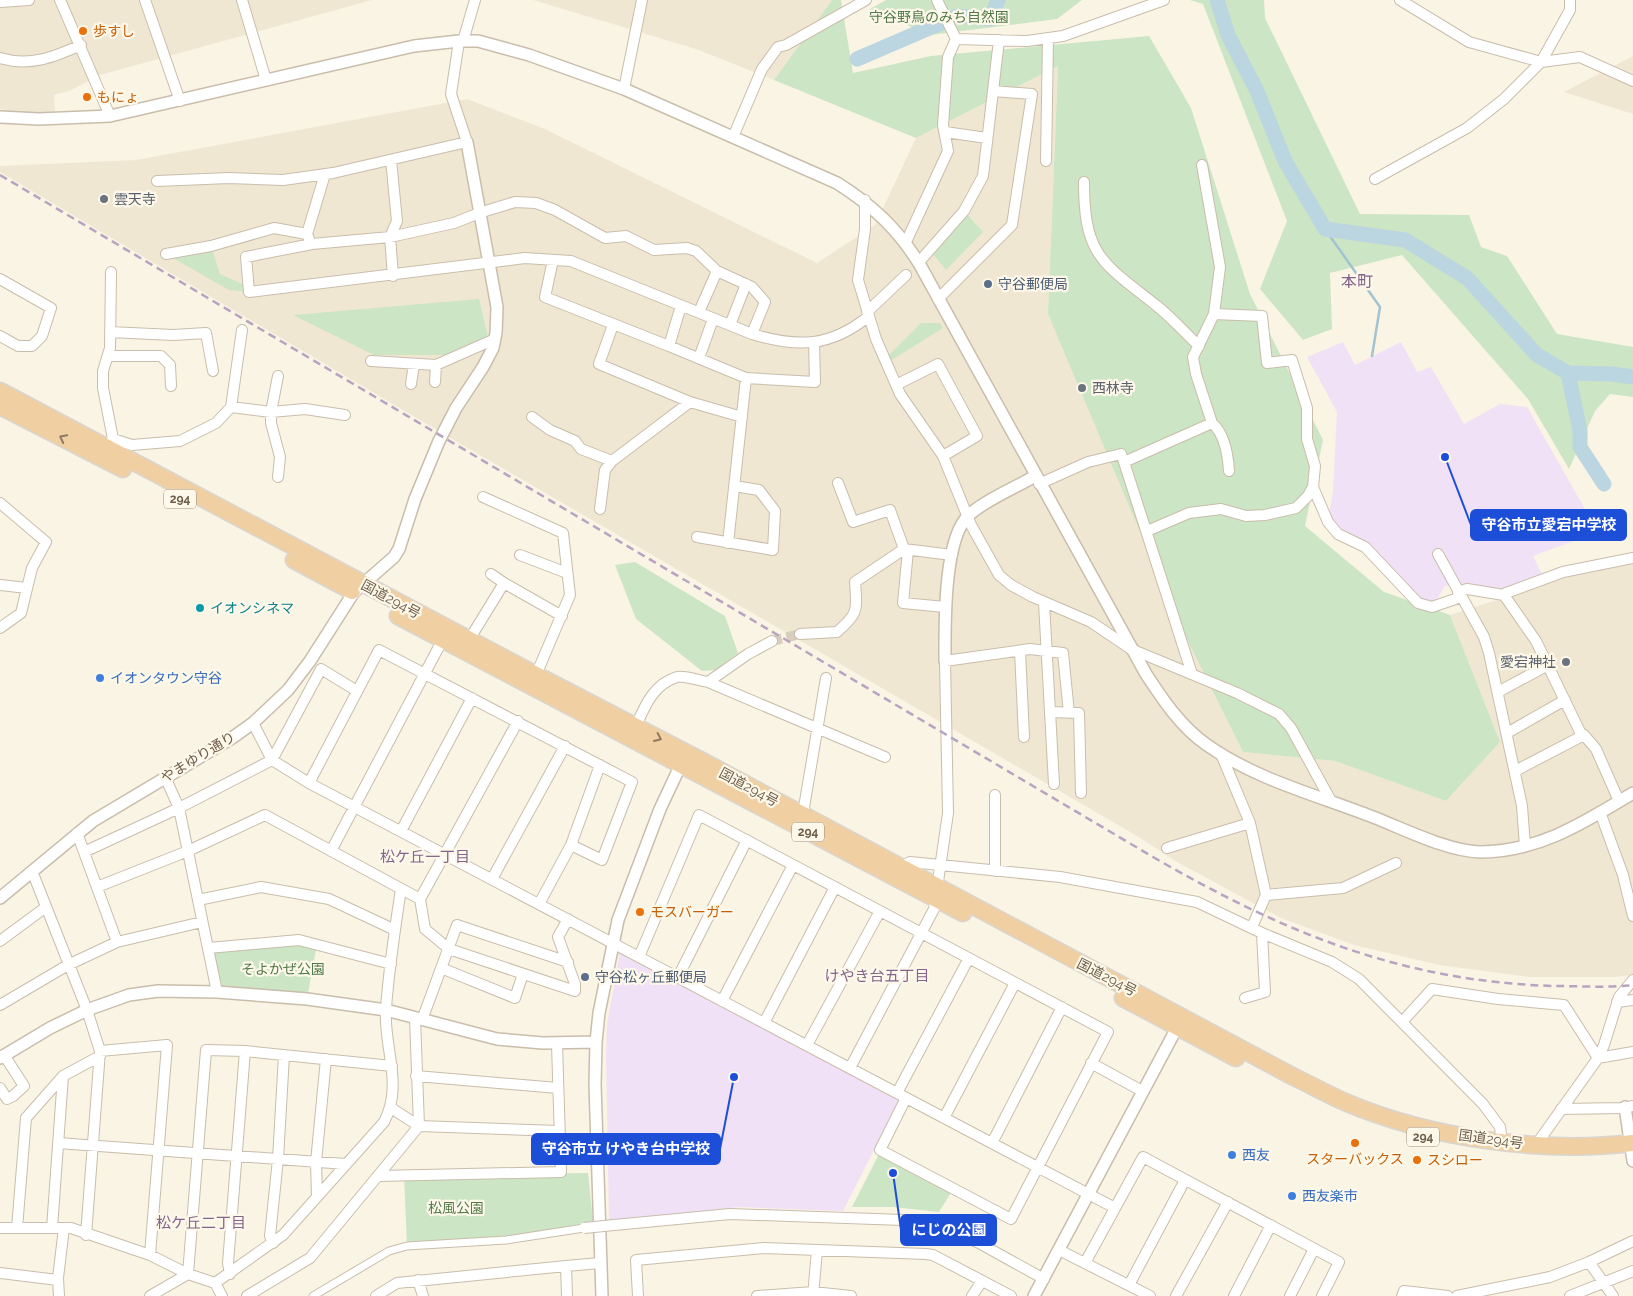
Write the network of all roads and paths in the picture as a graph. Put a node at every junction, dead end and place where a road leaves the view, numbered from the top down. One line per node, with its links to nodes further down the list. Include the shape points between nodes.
1 (29, 0): 12 (street)
2 (60, 0): 17 (street)
3 (145, 0): 24 (street)
4 (242, 0): 20 (street)
5 (475, 0): 16 (street)
6 (642, 0): 22 (street)
7 (937, 0): 14 (street)
8 (1164, 0): 13 (street, via 1064,36)
9 (1400, 0): 19 (street, via 1469,42)
10 (1570, 0): 19 (street, via 1570,10)
11 (864, 1): 28 (street, via 778,47 762,69)
12 (0, 2)
13 (1048, 38): 15 (street); 32 (street)
14 (956, 39): 15 (street); 27 (street, via 948,57)
15 (999, 40): 23 (street)
16 (461, 41): 20 (street, via 414,46); 22 (street, via 478,41 529,55); 30 (street, via 451,94)
17 (81, 45): 18 (street, via 40,61); 25 (street)
18 (0, 58)
19 (1541, 62): 21 (street, via 1580,57); 35 (street, via 1504,99 1466,128)
20 (266, 80): 24 (street)
21 (1633, 81)
22 (624, 89): 28 (street)
23 (993, 91): 29 (street); 54 (street, via 1032,94 1012,225)
24 (180, 101): 25 (street)
25 (110, 116): 26 (street)
26 (0, 117)
27 (945, 132): 29 (street); 42 (street, via 948,150)
28 (733, 137): 38 (street, via 837,183)
29 (987, 138): 47 (street, via 983,176 964,211)
30 (466, 142): 31 (street); 39 (street, やまゆり通り)
31 (391, 160): 34 (street); 41 (street, via 397,221)
32 (1046, 161)
33 (1202, 165): 58 (street, via 1220,268)
34 (325, 174): 36 (street, via 283,180); 40 (street)
35 (1375, 179)
36 (157, 181)
37 (1084, 182): 69 (street, via 1085,217 1098,256)
38 (865, 200): 42 (street); 57 (street, via 866,229 858,280)
39 (479, 213): 41 (street, via 454,224); 46 (street, やまゆり通り); 48 (street, via 515,202 536,203 605,238 626,236 654,250 687,248 696,251)
40 (307, 234): 43 (street); 44 (street, via 274,228 211,246)
41 (390, 237): 43 (street); 51 (street)
42 (906, 242): 54 (street)
43 (312, 244): 51 (street, via 246,256 249,292)
44 (166, 254)
45 (553, 260): 46 (street, via 524,258); 55 (street, via 571,261); 60 (street, via 545,297)
46 (488, 262): 51 (street); 66 (street, やまゆり通り, via 497,307)
47 (918, 262)
48 (716, 271): 53 (street); 56 (street)
49 (111, 272): 63 (street)
50 (906, 275): 57 (street)
51 (393, 276)
52 (0, 280): 65 (street, via 51,308 42,336 32,346 18,346)
53 (746, 284): 61 (street); 64 (street, via 765,302)
54 (938, 300): 97 (street)
55 (681, 306): 56 (street); 68 (street)
56 (699, 312): 59 (street)
57 (868, 314): 67 (street, via 852,330); 80 (street)
58 (1214, 314): 69 (street); 100 (street, via 1262,316 1267,363 1292,360 1307,408 1307,439 1315,466)
59 (713, 319): 61 (street); 71 (street)
60 (613, 325): 68 (street); 83 (street, via 599,364)
61 (730, 326): 64 (street)
62 (242, 330): 85 (street)
63 (110, 332): 70 (street); 75 (street, via 206,333)
64 (752, 334): 67 (street, via 791,343)
65 (0, 336)
66 (495, 339): 74 (street); 118 (street, やまゆり通り, via 483,367 439,440 399,548 394,557)
67 (814, 342): 77 (street, via 816,382)
68 (670, 346): 71 (street)
69 (1199, 346): 90 (street, via 1192,357)
70 (108, 356): 81 (street, via 161,356 170,365); 91 (street, via 103,371)
71 (699, 358): 77 (street)
72 (371, 361): 73 (street)
73 (414, 364): 74 (street); 79 (street)
74 (436, 365): 78 (street)
75 (214, 371)
76 (278, 376): 86 (street)
77 (746, 378): 89 (street)
78 (435, 382)
79 (411, 384)
80 (896, 385): 92 (street); 92 (street, via 938,364 976,436)
81 (171, 386)
82 (0, 391): 91 (highway, 国道294号 / 294)
83 (690, 402): 89 (street); 93 (street)
84 (0, 406): 91 (highway, 国道294号 / 294, one-way to 84)
85 (231, 407): 86 (street); 91 (street, via 216,423 180,441)
86 (271, 412): 87 (street, via 304,409); 96 (street, via 280,457)
87 (344, 415)
88 (532, 416): 93 (street, via 550,430 574,441 581,449)
89 (742, 417): 99 (street)
90 (1212, 423): 94 (street); 95 (street, via 1218,428)
91 (107, 448): 118 (highway, 国道294号 / 294)
92 (943, 456): 104 (street)
93 (612, 461): 103 (street, via 605,470)
94 (1124, 462): 97 (street, via 1121,454); 105 (street)
95 (1230, 471)
96 (278, 477)
97 (1037, 480): 104 (street); 129 (street)
98 (838, 483): 108 (street, via 853,522 890,510)
99 (734, 486): 107 (street); 107 (street, via 759,490 776,511 773,550)
100 (1313, 487): 105 (street, via 1296,508 1246,516 1221,509 1189,513); 119 (street, via 1328,522 1338,534 1365,547 1418,603 1432,607)
101 (483, 497): 113 (street, via 562,533)
102 (0, 503): 117 (street, via 46,542 32,568)
103 (600, 509)
104 (968, 516): 111 (street); 121 (street, via 999,575 1011,586)
105 (1147, 531): 135 (street)
106 (696, 538): 107 (street)
107 (728, 542)
108 (906, 549): 111 (street); 122 (street, via 903,603); 125 (street, via 855,582 853,618 837,632)
109 (1438, 554): 119 (street)
110 (520, 555): 113 (street)
111 (952, 555): 122 (street)
112 (1633, 558): 120 (street, via 1563,572)
113 (568, 573): 123 (street, via 570,595)
114 (491, 574): 115 (street)
115 (504, 583): 123 (street); 127 (street)
116 (0, 585): 117 (street)
117 (27, 588): 124 (street, via 21,613)
118 (358, 588): 126 (highway, 国道294号 / 294); 127 (highway, 国道294号 / 294); 146 (street, やまゆり通り, via 300,675)
119 (1460, 595): 120 (street, via 1467,589); 140 (street, via 1484,637)
120 (1504, 595): 133 (street, via 1536,641)
121 (1044, 603): 129 (street, via 1091,622); 131 (street)
122 (946, 607): 132 (street)
123 (562, 616): 136 (street)
124 (0, 628)
125 (800, 634)
126 (443, 640): 134 (street); 155 (highway, 国道294号 / 294)
127 (469, 640): 136 (highway, 国道294号 / 294)
128 (772, 641): 138 (street)
129 (1131, 649): 135 (street); 153 (street, via 1174,713 1205,744)
130 (1020, 651): 131 (street); 132 (street); 151 (street)
131 (1046, 651): 143 (street); 144 (street, via 1063,653)
132 (945, 661): 184 (street, via 948,813)
133 (1548, 665): 140 (street); 142 (street)
134 (425, 674): 139 (street, via 379,650); 141 (street); 167 (street)
135 (1192, 674): 165 (street, via 1279,714 1291,728)
136 (536, 675): 147 (highway, 国道294号 / 294)
137 (826, 678): 148 (street)
138 (708, 682): 147 (street, via 678,676 667,682 647,700); 148 (street)
139 (358, 691): 156 (street, via 321,669); 160 (street)
140 (1498, 692): 149 (street)
141 (472, 698): 145 (street); 172 (street)
142 (1565, 700): 149 (street); 150 (street)
143 (1050, 712): 144 (street); 161 (street)
144 (1069, 713): 163 (street, via 1079,713)
145 (518, 721): 152 (street); 181 (street)
146 (253, 723): 156 (street); 159 (street, やまゆり通り)
147 (635, 728): 155 (highway, 国道294号 / 294, one-way to 155)
148 (818, 730): 154 (street); 170 (street)
149 (1507, 733): 158 (street)
150 (1582, 736): 158 (street); 166 (street, via 1596,749)
151 (1024, 737)
152 (565, 746): 157 (street); 188 (street)
153 (1221, 754): 165 (street, via 1262,776); 171 (street)
154 (885, 757)
155 (683, 759): 170 (highway, 国道294号 / 294); 209 (street, via 629,889)
156 (272, 760): 160 (street); 168 (street)
157 (600, 765): 175 (street); 175 (street, via 632,782 602,860)
158 (1515, 772): 176 (street)
159 (165, 777): 168 (street); 173 (street, やまゆり通り)
160 (310, 783): 167 (street)
161 (1054, 784)
162 (1633, 792): 166 (street)
163 (1081, 793)
164 (995, 795): 187 (street)
165 (1331, 801): 176 (street, via 1470,851)
166 (1619, 801): 169 (street)
167 (355, 807): 172 (street); 179 (street)
168 (179, 808): 178 (street); 180 (street)
169 (1600, 812): 176 (street, via 1546,841); 200 (street, via 1623,875)
170 (800, 821): 185 (highway, 国道294号 / 294); 192 (highway, 国道294号 / 294)
171 (1250, 823): 177 (street); 193 (street)
172 (401, 831): 181 (street)
173 (77, 834): 180 (street); 186 (street, やまゆり通り)
174 (747, 840): 183 (street); 212 (street, via 698,815); 219 (street)
175 (570, 845): 197 (street)
176 (1525, 846)
177 (1167, 848)
178 (188, 851): 179 (street, via 265,815); 189 (street); 196 (street)
179 (331, 851): 191 (street)
180 (84, 852): 189 (street)
181 (446, 854): 188 (street); 195 (street)
182 (1396, 863): 193 (street, via 1344,888)
183 (793, 865): 190 (street); 225 (street)
184 (939, 866): 185 (street, via 910,862); 187 (street); 192 (street)
185 (900, 867): 192 (highway, 国道294号 / 294)
186 (32, 871): 194 (street, やまゆり通り); 198 (street)
187 (995, 871): 203 (street, via 1060,877 1198,902)
188 (492, 879): 197 (street)
189 (97, 887): 208 (street)
190 (836, 887): 199 (street); 234 (street)
191 (401, 889): 195 (street); 204 (street)
192 (936, 892): 205 (street, via 934,909); 232 (highway, 国道294号 / 294)
193 (1266, 895): 203 (street)
194 (0, 898)
195 (420, 899): 211 (street, via 424,930)
196 (198, 900): 202 (street); 204 (street, via 261,887 329,899)
197 (539, 904): 201 (street)
198 (46, 907): 207 (street); 216 (street)
199 (880, 911): 205 (street); 237 (street)
200 (1633, 916)
201 (568, 919): 209 (street); 214 (street, via 558,937)
202 (202, 922): 208 (street); 210 (street)
203 (1252, 927): 206 (street)
204 (395, 930): 215 (street)
205 (922, 933): 213 (street); 247 (street)
206 (1262, 933): 223 (street, via 1265,992); 233 (street, via 1339,966 1358,979)
207 (0, 941)
208 (117, 942): 216 (street)
209 (612, 942): 212 (street); 235 (street)
210 (208, 948): 215 (street, via 298,940); 222 (street)
211 (449, 948): 214 (street, via 457,925); 217 (street); 218 (street)
212 (639, 957): 219 (street)
213 (969, 958): 221 (street); 253 (street)
214 (568, 962): 218 (street, via 575,991)
215 (391, 964): 230 (street)
216 (68, 965): 227 (street); 229 (street)
217 (441, 968): 218 (street, via 515,998); 231 (street)
218 (523, 974)
219 (678, 978): 225 (street)
220 (1633, 980): 226 (street)
221 (1015, 983): 228 (street); 257 (street)
222 (217, 992): 229 (street, via 158,991 129,995); 230 (street, via 307,999)
223 (1245, 998)
224 (1633, 1000): 226 (street)
225 (722, 1001): 234 (street)
226 (1617, 1002): 243 (street)
227 (0, 1005)
228 (1062, 1008): 245 (street, via 1108,1032); 262 (street)
229 (87, 1010): 240 (street); 242 (street)
230 (386, 1010): 231 (street); 246 (street)
231 (418, 1019): 236 (street, via 497,1039); 249 (street)
232 (1180, 1022): 252 (street); 260 (highway, 国道294号 / 294, via 1345,1102 1453,1134); 266 (highway, 国道294号 / 294, via 1333,1107 1382,1126 1442,1142 1511,1153 1569,1157)
233 (1402, 1022): 243 (street, via 1432,989 1564,1005); 260 (street, via 1483,1104 1500,1127)
234 (764, 1023): 237 (street)
235 (596, 1042): 236 (street); 293 (street)
236 (557, 1044): 251 (street)
237 (807, 1046): 247 (street)
238 (245, 1051): 241 (street); 267 (street, via 206,1050); 268 (street)
239 (1633, 1052): 243 (street)
240 (100, 1054): 248 (street); 263 (street); 265 (street, via 167,1045)
241 (284, 1055): 244 (street); 269 (street)
242 (2, 1056): 250 (street, via 24,1086 6,1099)
243 (1598, 1058): 256 (street)
244 (326, 1059): 246 (street); 270 (street)
245 (1091, 1063): 252 (street); 272 (street)
246 (392, 1066): 255 (street)
247 (850, 1068): 253 (street)
248 (63, 1076): 261 (street); 281 (street, via 26,1118)
249 (416, 1076): 251 (street); 258 (street)
250 (0, 1088)
251 (558, 1088): 259 (street)
252 (1142, 1091): 275 (street)
253 (902, 1096): 257 (street); 272 (street, via 880,1150 1011,1219)
254 (1629, 1106): 256 (street); 266 (street)
255 (392, 1108): 258 (street); 271 (street, via 384,1122)
256 (1561, 1109): 264 (street)
257 (944, 1118): 262 (street)
258 (419, 1126): 259 (street); 273 (street)
259 (558, 1131): 273 (street, via 561,1172)
260 (1502, 1142): 264 (highway, 国道294号 / 294)
261 (58, 1143): 263 (street); 282 (street)
262 (992, 1143): 272 (street)
263 (93, 1144): 265 (street); 285 (street)
264 (1536, 1145): 266 (highway, 国道294号 / 294)
265 (159, 1149): 267 (street); 291 (street)
266 (1632, 1152)
267 (198, 1153): 268 (street); 298 (street)
268 (236, 1156): 269 (street); 299 (street, via 228,1264)
269 (278, 1159): 270 (street); 287 (street, via 270,1236)
270 (316, 1162): 271 (street); 276 (street)
271 (346, 1164): 276 (street)
272 (1037, 1167): 275 (street)
273 (378, 1176): 311 (street, via 310,1258)
274 (1186, 1180): 277 (street); 278 (street, via 1143,1157); 306 (street)
275 (1088, 1194): 278 (street); 290 (street)
276 (317, 1196): 287 (street, via 284,1235)
277 (1228, 1202): 279 (street); 324 (street)
278 (1115, 1208): 294 (street)
279 (1271, 1225): 288 (street); 325 (street)
280 (0, 1228): 281 (street)
281 (17, 1228): 282 (street)
282 (52, 1228): 283 (street)
283 (64, 1228): 285 (street); 301 (street)
284 (584, 1228): 300 (street, bridge, via 730,1214 931,1221); 312 (street, via 506,1240 408,1246 389,1251)
285 (86, 1235): 291 (street)
286 (1633, 1241): 292 (street)
287 (273, 1243): 299 (street)
288 (1314, 1249): 326 (street); 327 (street, via 1339,1262)
289 (816, 1250): 303 (street, via 926,1254); 307 (street); 317 (street, via 764,1248 636,1260)
290 (1059, 1250): 294 (street); 300 (street)
291 (150, 1255): 298 (street)
292 (1589, 1262): 305 (street); 330 (street, via 1550,1277)
293 (600, 1263): 295 (street); 316 (street)
294 (1085, 1263): 306 (street)
295 (566, 1266): 302 (street); 315 (street)
296 (1633, 1271): 305 (street)
297 (0, 1273): 301 (street)
298 (188, 1274): 304 (street); 309 (street)
299 (230, 1274): 304 (street)
300 (1044, 1279): 322 (street)
301 (58, 1280): 308 (street)
302 (418, 1280): 313 (street, via 397,1283); 314 (street)
303 (982, 1280): 320 (street); 321 (street)
304 (216, 1284): 310 (street)
305 (1603, 1284): 331 (street); 332 (street)
306 (1129, 1285): 323 (street)
307 (813, 1294): 318 (street); 319 (street)
308 (59, 1296)
309 (150, 1296)
310 (222, 1296)
311 (247, 1296)
312 (313, 1296)
313 (376, 1296)
314 (423, 1296)
315 (567, 1296)
316 (602, 1296)
317 (638, 1296)
318 (757, 1296)
319 (851, 1296)
320 (972, 1296)
321 (1011, 1296)
322 (1034, 1296)
323 (1150, 1296)
324 (1176, 1296)
325 (1234, 1296)
326 (1290, 1296)
327 (1322, 1296)
328 (1402, 1296): 329 (street, via 1404,1292)
329 (1448, 1296)
330 (1457, 1296)
331 (1570, 1296)
332 (1613, 1296)

